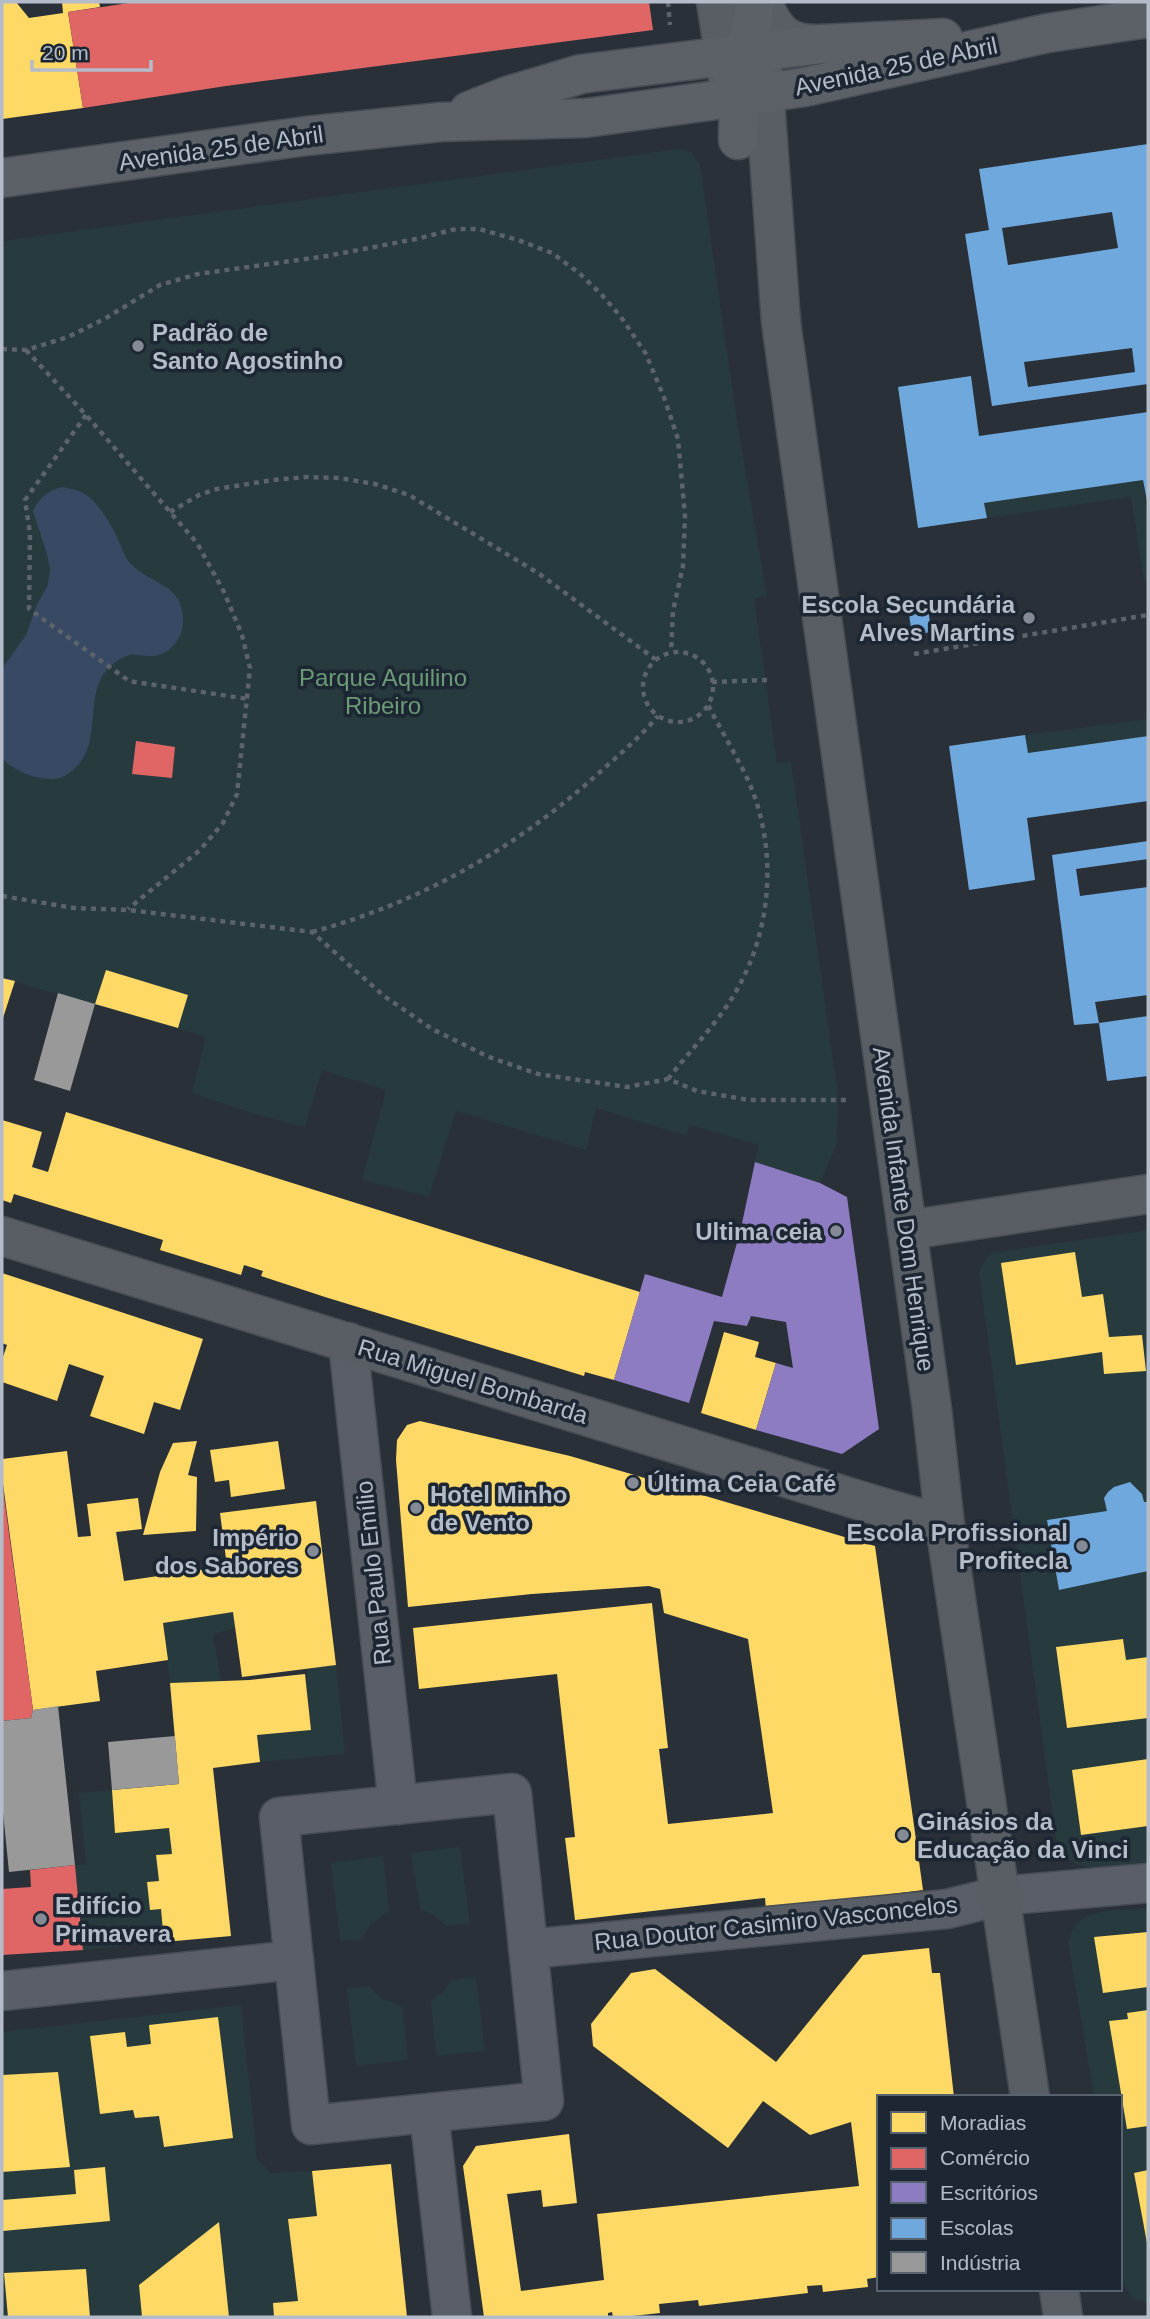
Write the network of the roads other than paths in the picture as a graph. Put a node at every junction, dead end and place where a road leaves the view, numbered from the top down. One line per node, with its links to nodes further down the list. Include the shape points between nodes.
1 (1148, 18): 2 (main road, Avenida 25 de Abril)
2 (1048, 33): 3 (main road, Avenida 25 de Abril); 4 (main road, Avenida 25 de Abril)
3 (745, 46): 4 (main road, Avenida 25 de Abril); 5 (main road, Avenida 25 de Abril); 6 (main road, Avenida 25 de Abril, via 677,62 581,74); 7 (main road, Avenida Infante Dom Henrique)
4 (805, 88): 7 (main road, via 777,104)
5 (694, 103): 6 (main road, Avenida 25 de Abril, via 586,118); 7 (main road, via 719,109)
6 (441, 122): 8 (main road, Avenida 25 de Abril)
7 (753, 140): 10 (main road, Avenida Infante Dom Henrique)
8 (2, 178)
9 (1148, 1194): 10 (main road)
10 (907, 1230): 13 (main road, Avenida Infante Dom Henrique)
11 (2, 1236): 12 (main road, Rua Miguel Bombarda)
12 (348, 1342): 13 (main road, Rua Miguel Bombarda); 14 (street, Rua Paulo Emílio)
13 (945, 1525): 16 (main road, Avenida Infante Dom Henrique)
14 (398, 1805): 17 (street, via 512,1793); 18 (street, via 279,1817)
15 (1148, 1883): 16 (street, Rua Doutor Casimiro Vasconcelos)
16 (999, 1896): 17 (street, Rua Doutor Casimiro Vasconcelos, via 947,1909); 20 (main road, Avenida Infante Dom Henrique)
17 (528, 1949): 21 (street, via 544,2101)
18 (294, 1960): 19 (street); 21 (street, via 311,2124)
19 (2, 1991)
20 (1030, 2095)
21 (429, 2113): 23 (street)
22 (1059, 2291): 24 (main road)
23 (452, 2317)
24 (1063, 2317)

